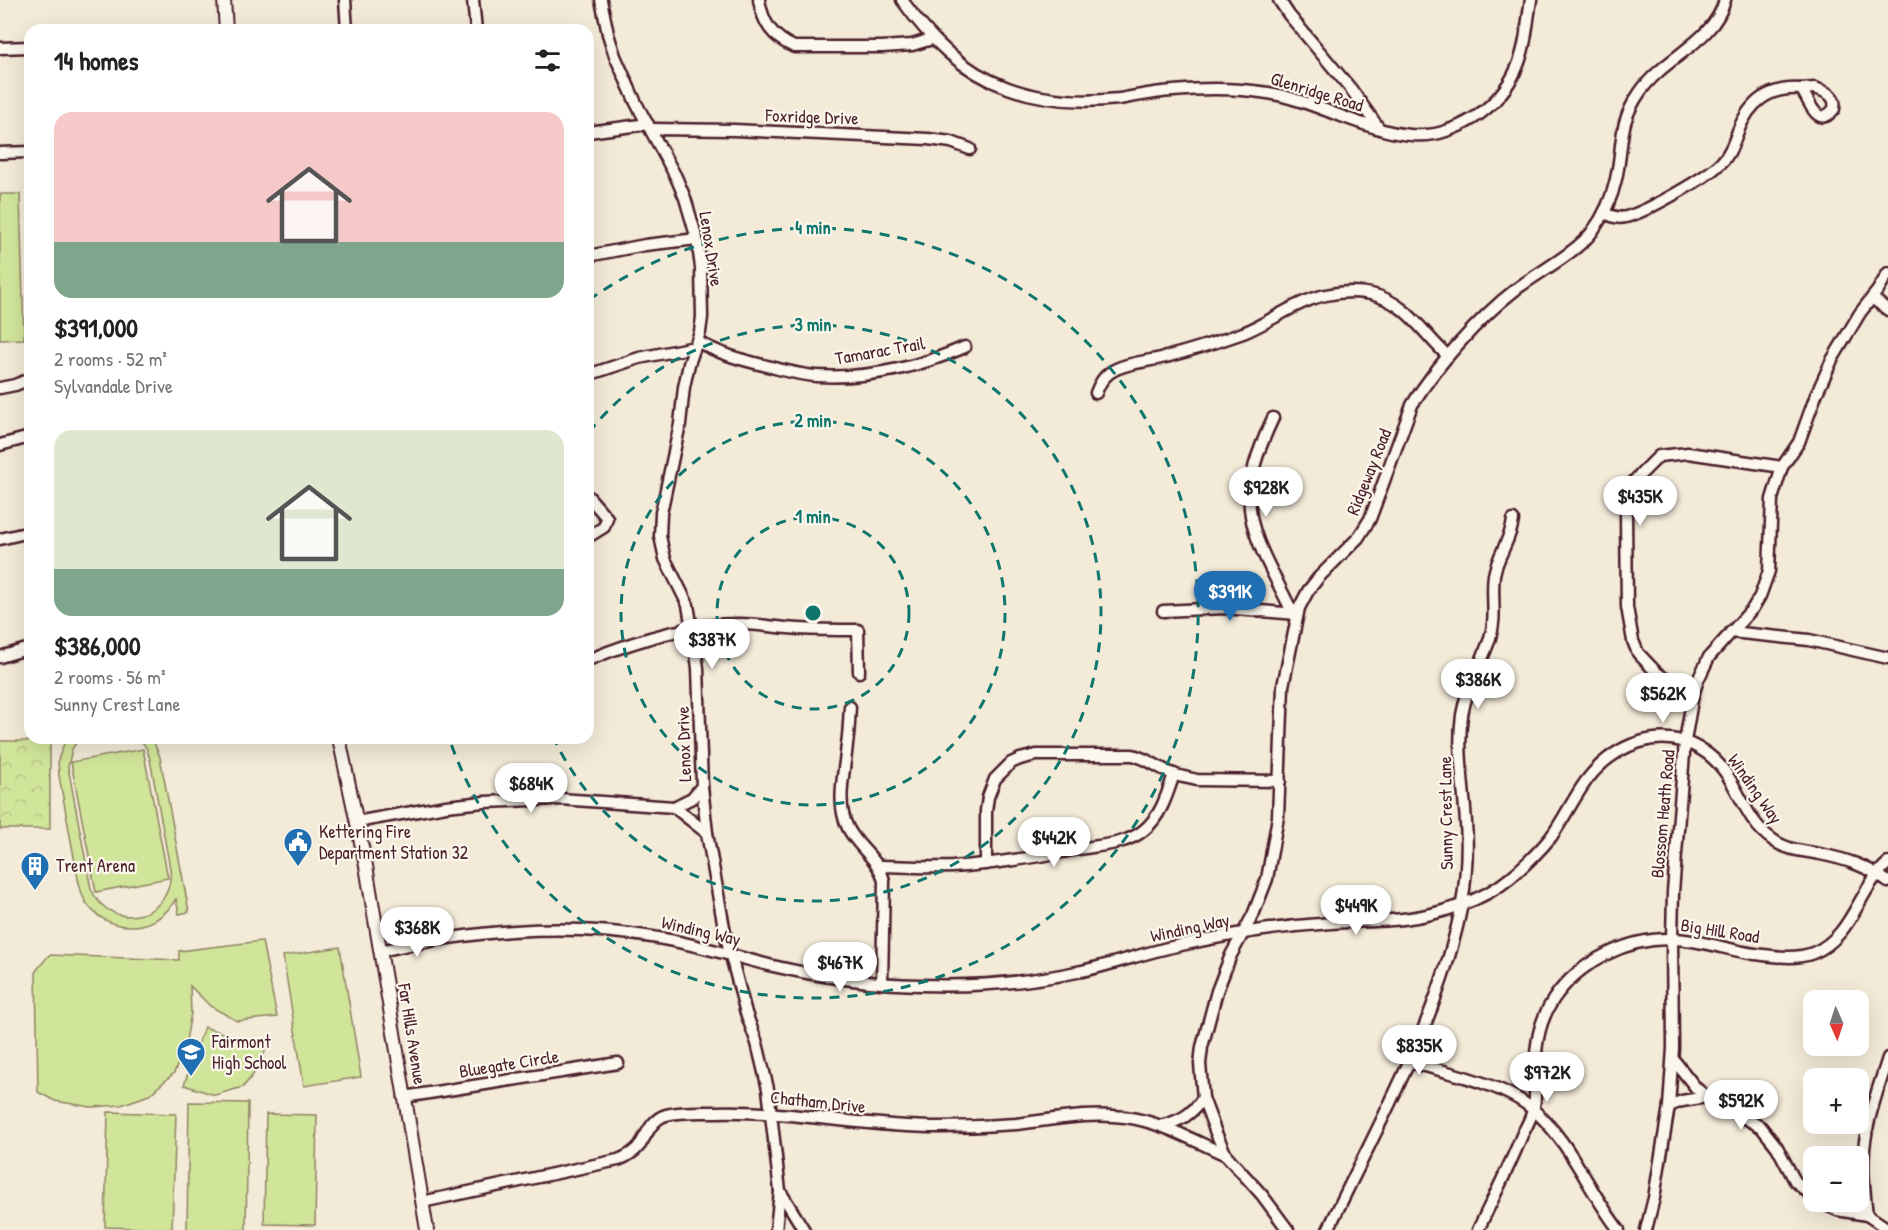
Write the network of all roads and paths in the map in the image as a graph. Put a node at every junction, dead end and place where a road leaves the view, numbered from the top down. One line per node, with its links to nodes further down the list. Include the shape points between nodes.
1 (224, 0): 10 (main road)
2 (345, 0): 11 (street)
3 (473, 0): 12 (street)
4 (601, 0): 17 (street, Lenox Drive, via 623,77)
5 (759, 0): 13 (street, via 769,29 794,47 912,45)
6 (902, 0): 13 (street, Glenridge Road)
7 (1279, 0): 18 (street)
8 (1531, 0): 18 (street, Glenridge Road, via 1524,47 1515,73 1486,109 1459,126 1433,135 1404,135)
9 (1725, 0): 23 (street, Ridgeway Road, via 1712,26 1650,80 1630,108 1614,187)
10 (226, 24)
11 (347, 24)
12 (475, 24)
13 (932, 39): 18 (street, Glenridge Road, via 953,57 998,84 1047,98 1089,101 1193,89 1248,90 1292,98)
14 (24, 47): 15 (street)
15 (0, 48)
16 (1802, 88): 23 (street, via 1780,89 1755,103 1742,121 1727,156 1710,172 1635,214 1620,218)
17 (649, 126): 19 (street, Foxridge Drive); 20 (street, Foxridge Drive, via 875,136 951,142); 24 (street, Lenox Drive, via 681,188)
18 (1377, 127)
19 (594, 131)
20 (970, 149)
21 (24, 152): 22 (street)
22 (0, 153)
23 (1604, 213): 31 (street, Ridgeway Road, via 1583,241 1512,292)
24 (697, 239): 25 (street); 29 (street, Lenox Drive, via 703,312)
25 (594, 255)
26 (1888, 273): 27 (street, Blossom Heath Road)
27 (1872, 298): 28 (street); 39 (street, Blossom Heath Road, via 1832,360 1799,442)
28 (1888, 310)
29 (696, 344): 30 (street, Tamarac Trail, via 740,360 824,376 900,368); 32 (street); 47 (street, Lenox Drive, via 684,387 660,536 665,559 688,605)
30 (965, 347)
31 (1448, 356): 35 (street, via 1396,305 1372,294 1343,292 1297,304 1227,338 1117,368 1103,378); 46 (street, Ridgeway Road, via 1412,405 1363,531 1308,591)
32 (594, 373)
33 (24, 381): 34 (street)
34 (0, 388)
35 (1096, 393)
36 (1273, 418): 46 (street, via 1254,469 1251,515 1264,554)
37 (24, 439): 38 (street)
38 (0, 445)
39 (1782, 467): 48 (street, Blossom Heath Road, via 1772,499 1766,583 1753,608); 54 (street, via 1688,453 1659,456 1635,480 1626,515 1627,607 1633,641 1638,653 1656,672)
40 (594, 502): 43 (street, via 608,520)
41 (1513, 520): 69 (street, Sunny Crest Lane, via 1494,578 1491,636 1469,687 1462,718 1467,845)
42 (24, 533): 44 (street)
43 (594, 533)
44 (0, 539)
45 (1163, 611): 46 (street, via 1224,608)
46 (1296, 614): 59 (street, Ridgeway Road, via 1283,686)
47 (691, 628): 51 (street); 53 (street, via 737,624 858,630); 60 (street, Lenox Drive, via 698,668)
48 (1731, 632): 52 (street, via 1809,640); 54 (street, Blossom Heath Road, via 1708,657)
49 (24, 650): 50 (street)
50 (0, 657)
51 (594, 658)
52 (1888, 658)
53 (859, 672)
54 (1693, 695): 56 (street, Blossom Heath Road)
55 (850, 707): 66 (street, via 841,795 844,820)
56 (1685, 741): 67 (street, Winding Way, via 1720,765 1754,821 1770,839 1789,848 1850,861); 69 (street, Winding Way, via 1642,741 1605,761 1584,783 1538,852 1506,882); 71 (street, Blossom Heath Road)
57 (340, 744): 62 (main road, Far Hills Avenue)
58 (1174, 774): 59 (street, via 1197,780); 65 (street, via 1160,811 1132,838); 65 (street, via 1133,755 1057,754 1020,759 995,779 988,797)
59 (1280, 781): 70 (street, Ridgeway Road, via 1267,879)
60 (702, 786): 61 (street, via 692,798); 63 (street, Lenox Drive)
61 (674, 807): 62 (street, via 560,799 513,800 446,806); 63 (street)
62 (357, 822): 72 (main road, Far Hills Avenue)
63 (707, 833): 73 (street, Lenox Drive)
64 (1888, 863): 67 (street, Big Hill Road)
65 (986, 864): 66 (street)
66 (879, 866): 74 (street, via 884,881)
67 (1877, 874): 68 (street, Winding Way); 71 (street, Big Hill Road, via 1838,935 1806,955 1762,955)
68 (1888, 882)
69 (1462, 904): 70 (street, Winding Way, via 1434,915 1322,923); 77 (street, Sunny Crest Lane, via 1442,976)
70 (1242, 934): 74 (street, Winding Way, via 1041,979 966,986); 81 (street, Ridgeway Road, via 1217,991 1204,1034 1200,1064)
71 (1672, 939): 76 (street, Blossom Heath Road); 83 (street, Big Hill Road, via 1635,944 1605,955 1576,975 1554,998 1537,1035)
72 (380, 951): 73 (street, Winding Way, via 475,934 549,929 653,937); 79 (main road, Far Hills Avenue)
73 (731, 954): 74 (street, Winding Way, via 806,973); 84 (street, Lenox Drive, via 757,1043)
74 (882, 983)
75 (1888, 1058): 91 (street, via 1865,1141)
76 (1673, 1059): 80 (street); 82 (street, Blossom Heath Road)
77 (1410, 1062): 83 (street, via 1492,1087); 97 (street, Sunny Crest Lane)
78 (618, 1063): 79 (street, Bluegate Circle)
79 (404, 1097): 89 (main road, Far Hills Avenue)
80 (1707, 1097): 82 (street); 87 (street, via 1761,1127)
81 (1203, 1098): 85 (street, via 1182,1120); 86 (street, Ridgeway Road)
82 (1669, 1106): 100 (street, Blossom Heath Road)
83 (1534, 1110): 98 (street, Big Hill Road); 99 (street, via 1559,1138)
84 (771, 1113): 85 (street, Chatham Drive, via 893,1126 970,1127 1103,1116); 88 (street, Lenox Drive); 89 (street, Chatham Drive, via 667,1115 655,1122 634,1151 618,1160)
85 (1163, 1125): 86 (street, Chatham Drive)
86 (1227, 1155): 96 (street, Ridgeway Road)
87 (1803, 1188)
88 (780, 1191): 94 (street, Lenox Drive); 95 (street, Lenox Drive)
89 (422, 1202): 93 (main road, Far Hills Avenue)
90 (1850, 1212): 91 (street)
91 (1867, 1215): 92 (street)
92 (1888, 1229)
93 (426, 1230)
94 (776, 1230)
95 (804, 1230)
96 (1287, 1230)
97 (1328, 1230)
98 (1478, 1230)
99 (1619, 1230)
100 (1646, 1230)

